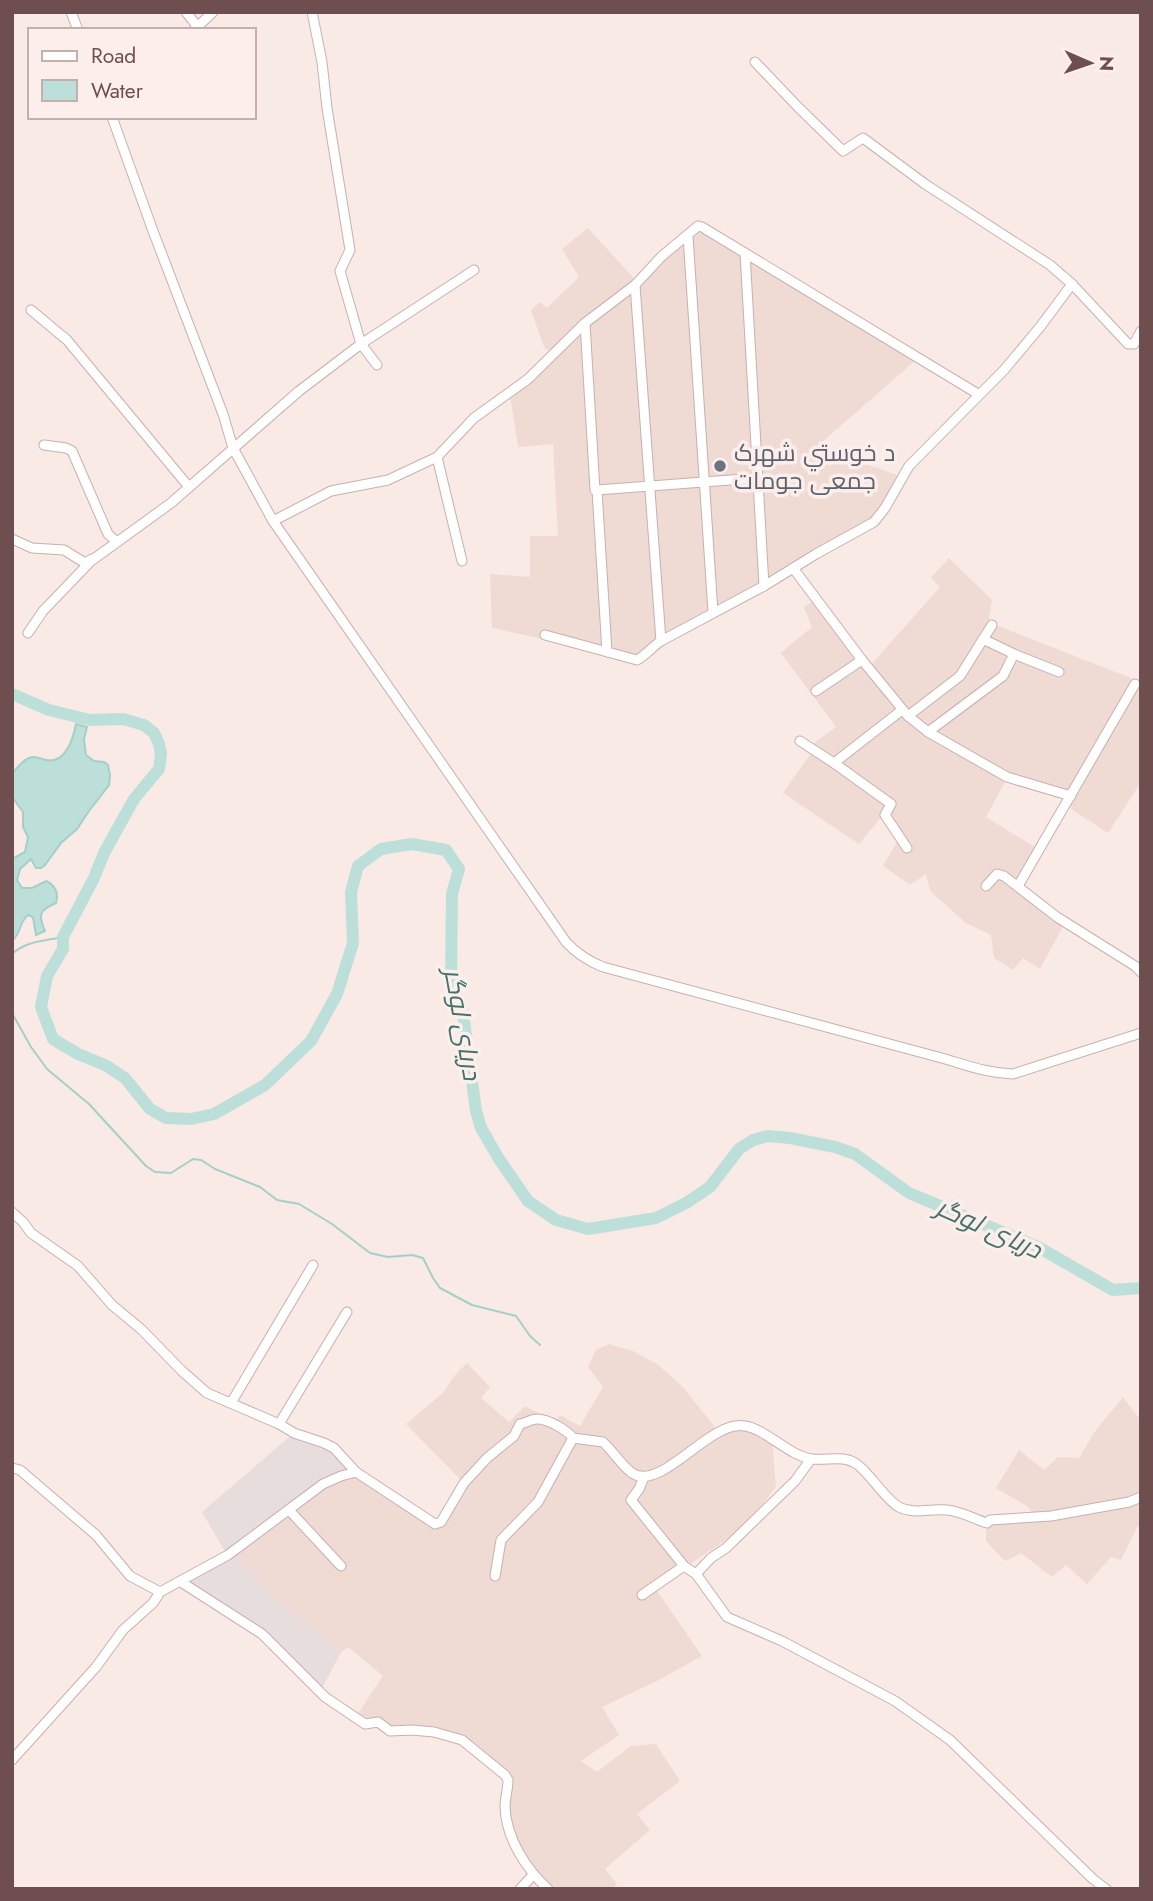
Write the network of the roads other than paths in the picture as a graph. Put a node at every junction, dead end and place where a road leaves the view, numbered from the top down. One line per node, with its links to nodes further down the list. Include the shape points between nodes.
1 (186, 12): 4 (street)
2 (213, 12): 4 (street)
3 (312, 12): 15 (street, via 350,250 340,271)
4 (196, 28)
5 (755, 62): 10 (street, via 843,151 863,138)
6 (113, 119): 19 (street)
7 (688, 236): 8 (street, via 702,227); 11 (street); 22 (street)
8 (745, 253): 17 (street); 21 (street)
9 (474, 270): 15 (street)
10 (1072, 284): 14 (street, via 1128,344 1134,344); 17 (street, via 1004,370)
11 (635, 285): 13 (street); 23 (street)
12 (31, 310): 24 (street, via 67,340)
13 (585, 323): 20 (street, via 528,379 474,418); 25 (street)
14 (1141, 331)
15 (361, 344): 16 (street); 19 (street)
16 (377, 365)
17 (978, 394): 31 (street, via 909,466 874,522)
18 (44, 444): 28 (street, via 72,451 107,534)
19 (233, 448): 24 (street); 26 (street)
20 (437, 457): 26 (street, via 388,480 331,491); 30 (street)
21 (757, 478): 22 (street); 32 (street)
22 (704, 481): 23 (street); 33 (street)
23 (650, 484): 25 (street); 38 (street)
24 (189, 487): 28 (street)
25 (597, 490): 39 (street)
26 (274, 521): 54 (street, via 566,942 588,961 995,1074 1013,1074)
27 (12, 539): 29 (street, via 32,548 64,550 85,563)
28 (117, 542): 29 (street)
29 (102, 554): 35 (street, via 43,611)
30 (462, 561)
31 (793, 568): 32 (street); 41 (street)
32 (764, 586): 33 (street)
33 (713, 612): 38 (street)
34 (992, 625): 37 (street)
35 (28, 634)
36 (545, 635): 39 (street)
37 (984, 639): 40 (street); 45 (street, via 960,676)
38 (661, 640): 39 (street, via 636,660)
39 (607, 652)
40 (1014, 654): 42 (street); 46 (street, via 1003,676)
41 (862, 660): 44 (street); 45 (street)
42 (1059, 672)
43 (1135, 684): 49 (street)
44 (816, 691)
45 (904, 713): 46 (street); 48 (street)
46 (929, 732): 49 (street, via 1007,776)
47 (800, 741): 48 (street)
48 (834, 763): 50 (street, via 891,804 885,815)
49 (1071, 796): 52 (street)
50 (907, 848)
51 (986, 886): 52 (street, via 998,874)
52 (1018, 886): 53 (street)
53 (1141, 972)
54 (1141, 1033)
55 (12, 1212): 58 (street, via 31,1233 78,1266 112,1306 200,1387)
56 (313, 1265): 58 (street)
57 (347, 1312): 59 (street)
58 (231, 1403): 59 (street)
59 (279, 1424): 63 (street, via 334,1448)
60 (573, 1438): 63 (street, via 544,1420 520,1424 514,1436 464,1483 438,1524); 64 (street, via 603,1442 634,1475); 70 (street, via 538,1502 501,1540)
61 (811, 1459): 64 (street, via 754,1429 738,1426 718,1431); 65 (street, via 856,1463 901,1508 950,1510 987,1523 1051,1516); 69 (street, via 795,1481)
62 (12, 1468): 72 (street, via 96,1535 130,1576)
63 (356, 1472): 66 (street, via 323,1484)
64 (644, 1477): 68 (street, via 631,1500)
65 (1141, 1497)
66 (289, 1510): 67 (street); 71 (street, via 228,1555)
67 (341, 1566)
68 (684, 1566): 69 (street); 73 (street)
69 (696, 1574): 78 (street, via 727,1617 895,1701 950,1740)
70 (495, 1576)
71 (181, 1582): 72 (street); 75 (street, via 262,1634 325,1697 365,1724 462,1740 505,1775 506,1821)
72 (160, 1592): 74 (street)
73 (642, 1595)
74 (12, 1760)
75 (533, 1875): 76 (street); 77 (street)
76 (520, 1889)
77 (548, 1889)
78 (1106, 1889)

